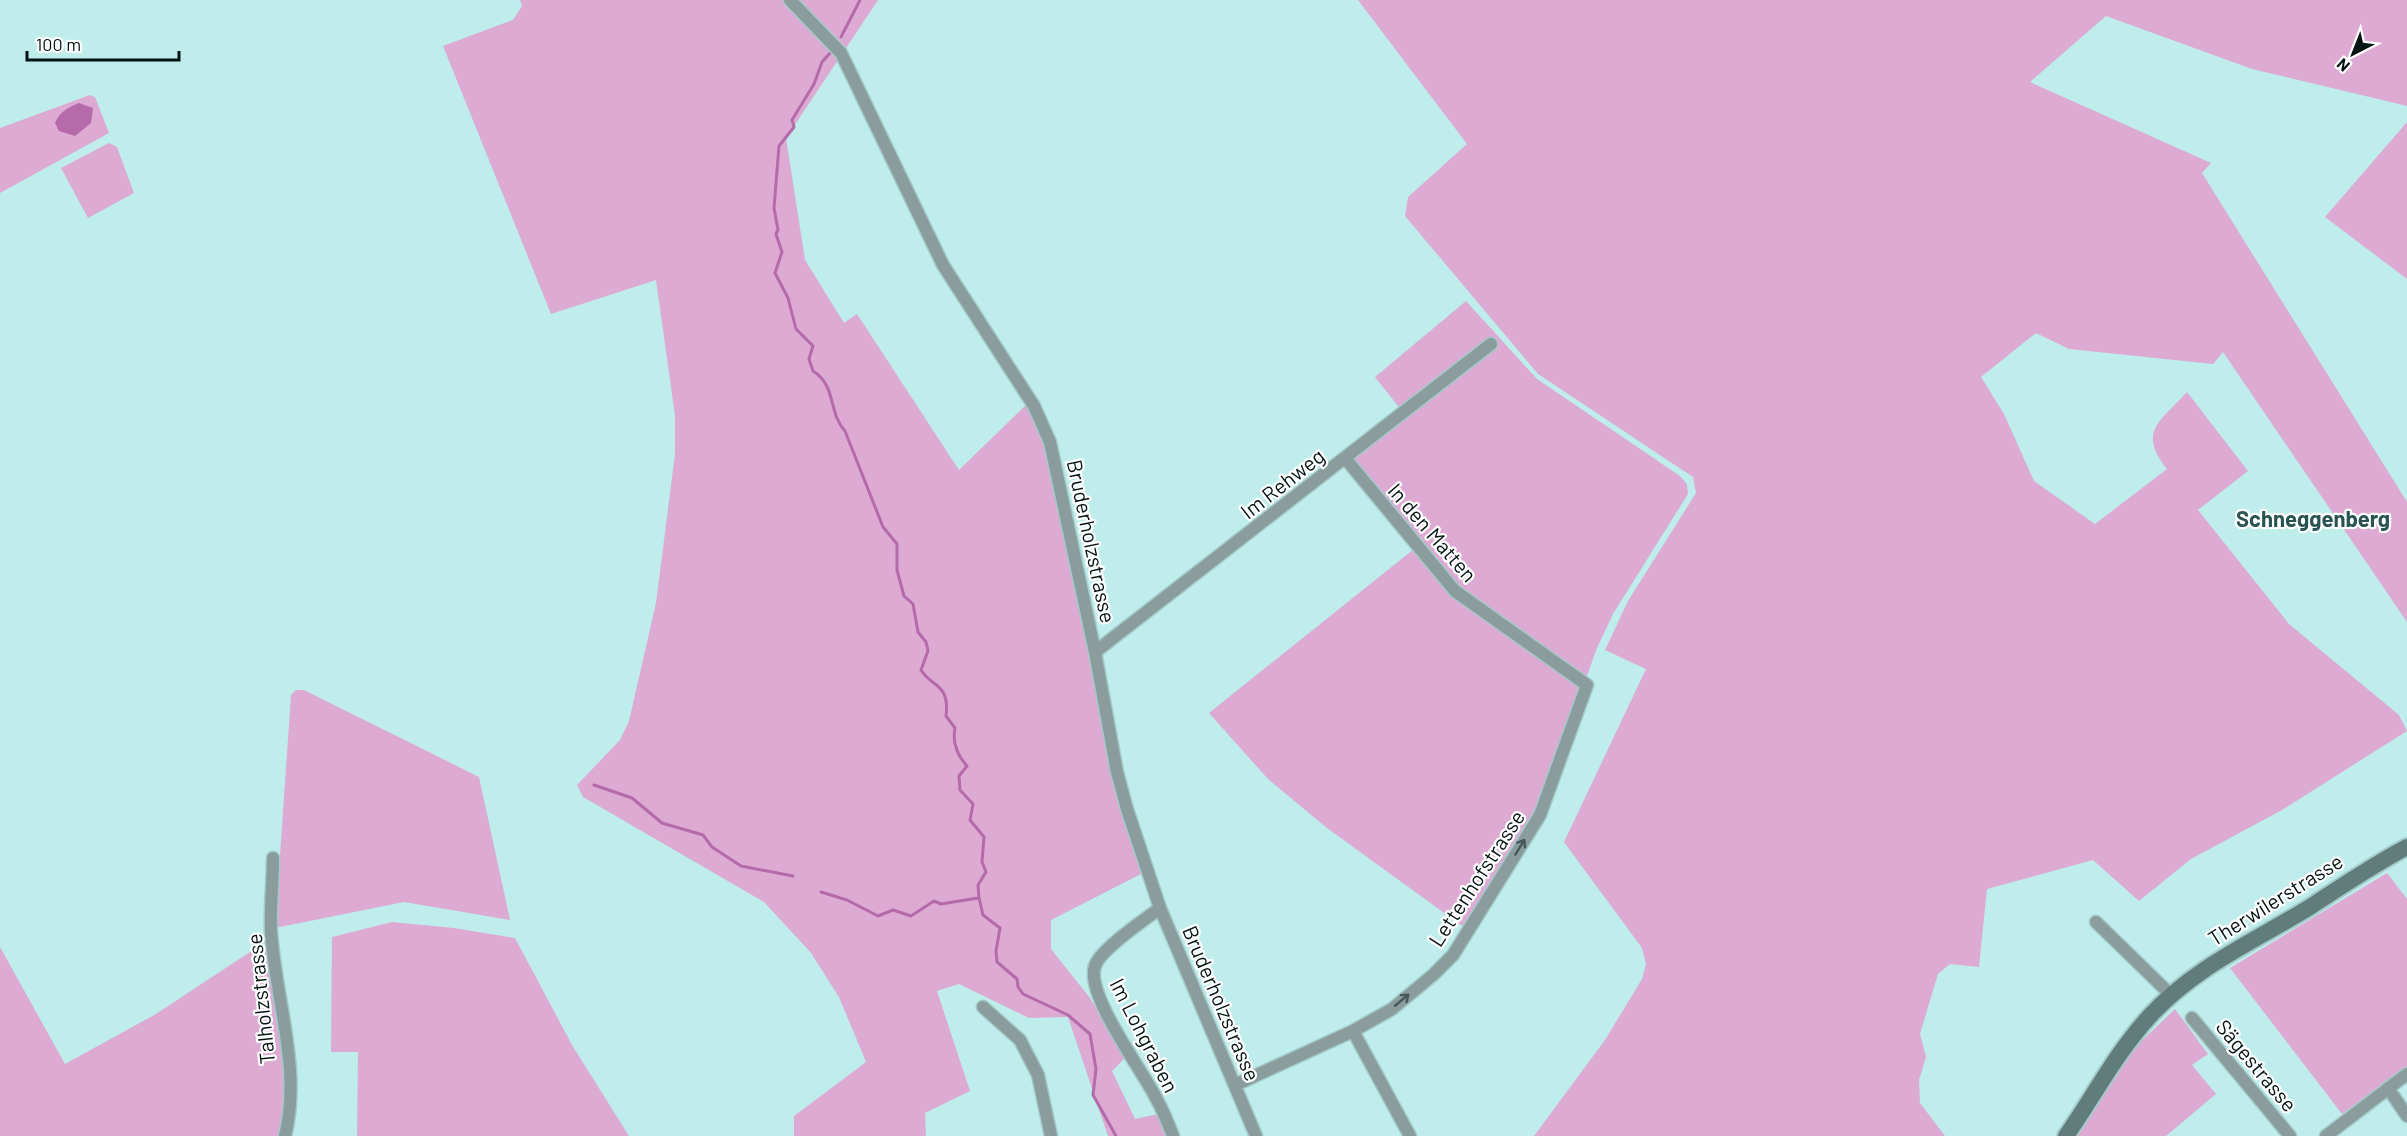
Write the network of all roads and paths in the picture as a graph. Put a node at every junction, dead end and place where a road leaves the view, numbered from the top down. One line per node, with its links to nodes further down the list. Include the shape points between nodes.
1 (790, 0): 4 (street, Bruderholzstrasse, via 841,53 943,265 1034,406 1060,481)
2 (1491, 344): 3 (street, Im Rehweg)
3 (1345, 458): 4 (street, Im Rehweg); 5 (street, In den Matten, via 1455,591)
4 (1095, 652): 8 (street, Bruderholzstrasse, via 1117,772)
5 (1587, 685): 13 (street, Lettenhofstrasse, one-way to 5, via 1392,1009 1453,955 1540,815)
6 (2407, 848): 10 (main road, Therwilerstrasse, via 2246,943)
7 (273, 858): 18 (street, Talholzstrasse, via 271,933 286,1030 291,1114)
8 (1160, 908): 15 (street, Bruderholzstrasse); 20 (street, Im Lohgraben, via 1102,955 1095,965 1094,981 1123,1045 1156,1097)
9 (2096, 922): 10 (street)
10 (2171, 995): 23 (main road, Therwilerstrasse, via 2130,1038)
11 (983, 1007): 19 (street, via 1020,1040 1038,1075)
12 (2192, 1018): 24 (street, Sägestrasse)
13 (1353, 1031): 15 (street, Lettenhofstrasse); 22 (street)
14 (2407, 1074): 16 (street)
15 (1235, 1085): 21 (street, Bruderholzstrasse)
16 (2388, 1088): 17 (street); 25 (street)
17 (2407, 1116)
18 (285, 1136)
19 (1051, 1136)
20 (1173, 1136)
21 (1256, 1136)
22 (1410, 1136)
23 (2066, 1136)
24 (2290, 1136)
25 (2326, 1136)

